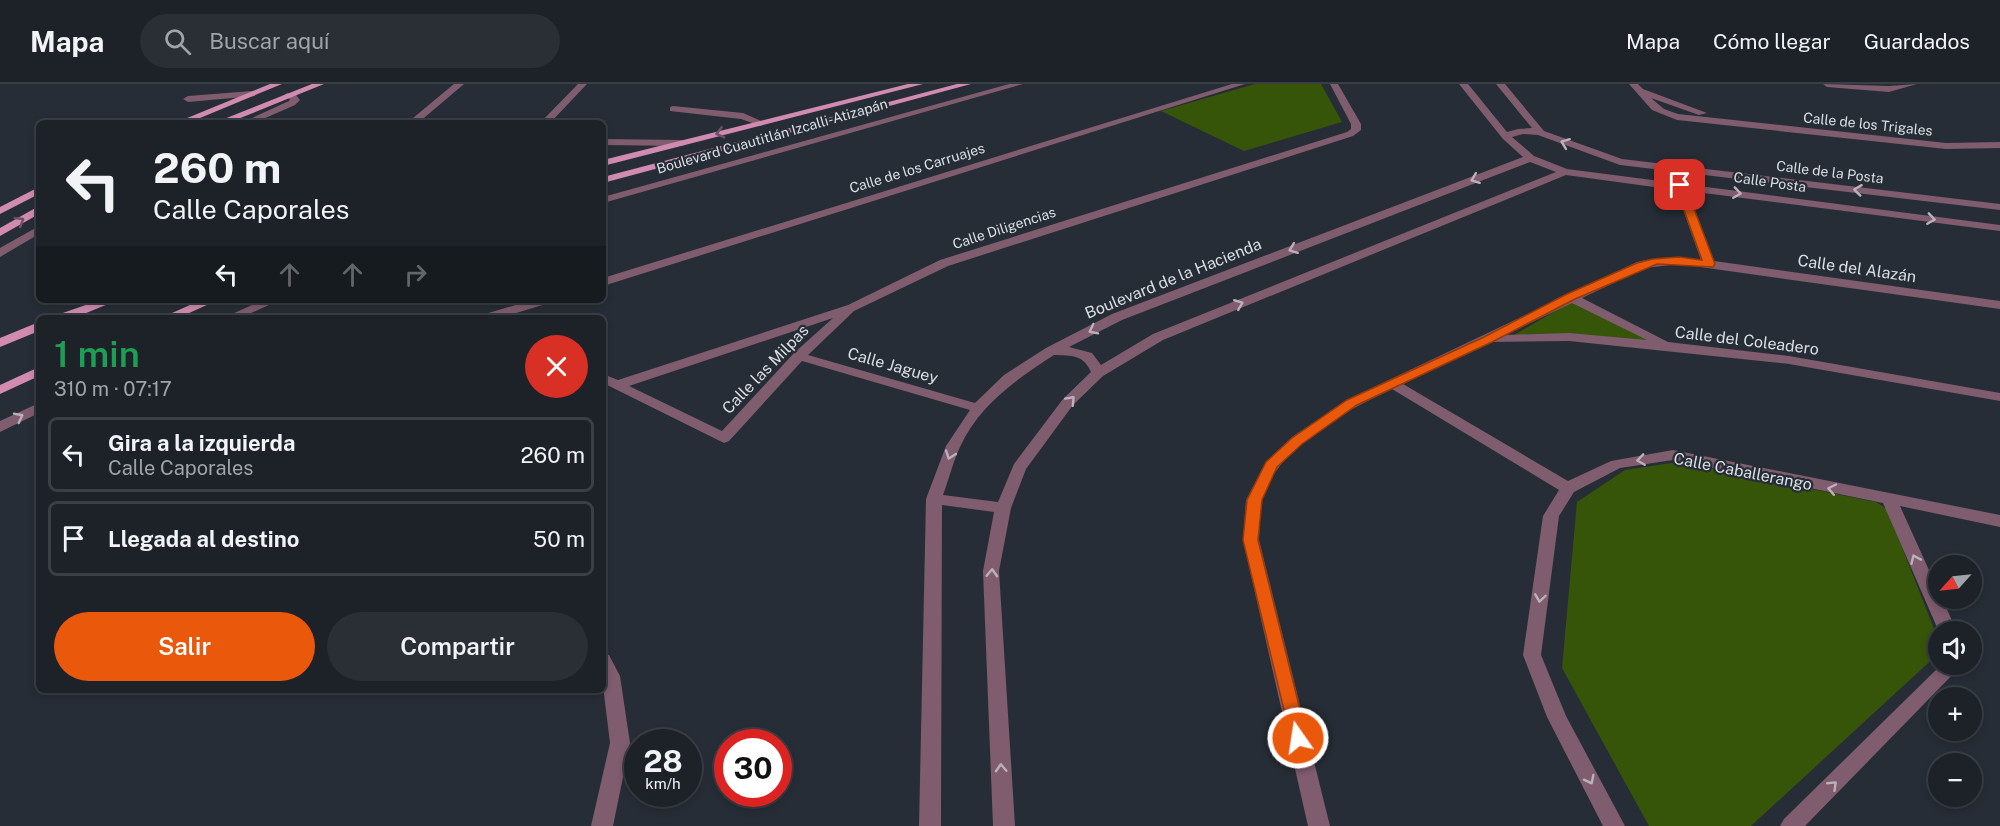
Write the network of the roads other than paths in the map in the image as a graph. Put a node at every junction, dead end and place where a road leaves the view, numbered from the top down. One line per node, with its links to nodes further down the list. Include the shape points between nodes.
1 (278, 84): 16 (main road)
2 (320, 84): 17 (main road)
3 (460, 84): 24 (street)
4 (583, 84): 25 (street)
5 (919, 84): 26 (main road, Boulevard Cuautitlán Izcalli-Atizapán)
6 (967, 84): 39 (main road, Boulevard Cuautitlán Izcalli-Atizapán)
7 (1019, 84): 42 (street, Boulevard Cuautitlán Izcalli-Atizapán)
8 (1241, 84): 51 (street, Calle de los Carruajes)
9 (1334, 84): 58 (street, Calle Diligencias, via 1356,124 1356,130 1350,134 944,263)
10 (1463, 84): 28 (street, Calle Posta)
11 (1500, 84): 27 (street)
12 (1827, 84): 13 (street, via 1889,89)
13 (1913, 84)
14 (1637, 87): 31 (street, Calle de los Trigales, via 1654,109 1677,117 1946,146)
15 (202, 89): 18 (street)
16 (252, 94): 18 (street); 19 (main road)
17 (287, 96): 22 (main road); 23 (street, via 295,100)
18 (188, 99): 19 (street)
19 (212, 109): 21 (main road)
20 (673, 109): 26 (street, via 743,116)
21 (187, 120)
22 (227, 120)
23 (253, 120)
24 (416, 120)
25 (547, 120)
26 (761, 123): 30 (main road, Boulevard Cuautitlán Izcalli-Atizapán, one-way to 30)
27 (1541, 133): 28 (street, via 1529,130); 36 (street, one-way to 27)
28 (1506, 137): 34 (street, Calle Posta)
29 (606, 142): 32 (street)
30 (682, 143): 32 (street)
31 (2000, 145)
32 (646, 148): 33 (street); 35 (main road, Boulevard Cuautitlán Izcalli-Atizapán)
33 (606, 154)
34 (1530, 158): 37 (street, Calle Posta); 69 (street, Boulevard de la Hacienda, one-way to 69, via 1118,317)
35 (606, 162)
36 (1620, 162): 38 (street, via 1630,169); 43 (street, Calle de la Posta, one-way to 36)
37 (1565, 172): 38 (street, Calle Posta); 73 (street, one-way to 37, via 1158,337)
38 (1596, 176): 40 (street, Calle Posta)
39 (606, 179)
40 (1680, 185): 46 (street, Calle Posta, one-way to 46); 50 (street)
41 (36, 192): 44 (main road)
42 (606, 199)
43 (2000, 207)
44 (0, 211)
45 (36, 211): 48 (main road, one-way to 45)
46 (2000, 228)
47 (36, 231): 49 (street)
48 (0, 233)
49 (0, 253)
50 (1709, 264): 52 (street, Calle del Alazán, via 1657,261); 57 (street, Calle del Alazán)
51 (606, 281)
52 (1571, 297): 66 (street, Calle del Alazán); 68 (street)
53 (104, 303): 59 (main road)
54 (204, 303): 60 (main road)
55 (266, 303): 61 (street)
56 (535, 303): 62 (street)
57 (2000, 305)
58 (852, 308): 70 (street, Calle las Milpas); 77 (street, Calle Diligencias)
59 (70, 315)
60 (174, 315)
61 (236, 315)
62 (497, 315)
63 (36, 327): 64 (main road)
64 (25, 332): 65 (main road); 67 (main road)
65 (0, 334)
66 (1488, 339): 68 (street, Calle del Coleadero, via 1569,337); 76 (street, Calle del Alazán)
67 (0, 343)
68 (1675, 349): 79 (street, Calle del Coleadero, via 1789,360)
69 (1051, 351): 73 (street, via 1086,354 1094,361); 80 (street, Boulevard de la Hacienda, via 1009,378)
70 (799, 356): 77 (street, Calle las Milpas, via 724,438); 80 (street, Calle Jaguey)
71 (36, 370): 74 (main road)
72 (36, 371): 78 (main road)
73 (1098, 373): 86 (street, one-way to 73, via 1019,468 1044,432)
74 (0, 378)
75 (606, 380): 77 (street, Calle las Milpas)
76 (1394, 384): 83 (street); 94 (street, Calle del Alazán, via 1352,403 1297,441 1271,465 1254,500 1251,540)
77 (617, 385)
78 (0, 390)
79 (2000, 397)
80 (978, 408): 84 (street, Boulevard de la Hacienda, one-way to 84, via 953,446)
81 (36, 409): 82 (street, one-way to 81)
82 (0, 427)
83 (1568, 488): 85 (street, Calle Caballerango, one-way to 83, via 1673,455 1617,464); 95 (street, one-way to 95, via 1551,516 1532,655 1557,717)
84 (934, 500): 86 (street); 92 (street, Boulevard de la Hacienda)
85 (1890, 501): 87 (street, Calle Caballerango); 88 (street, one-way to 85)
86 (1002, 508): 93 (street, one-way to 86, via 991,571)
87 (2000, 521)
88 (1943, 621)
89 (606, 665): 91 (street, via 612,676 620,743)
90 (1943, 675): 96 (street, one-way to 90)
91 (602, 826)
92 (930, 826)
93 (1004, 826)
94 (1319, 826)
95 (1614, 826)
96 (1791, 826)

